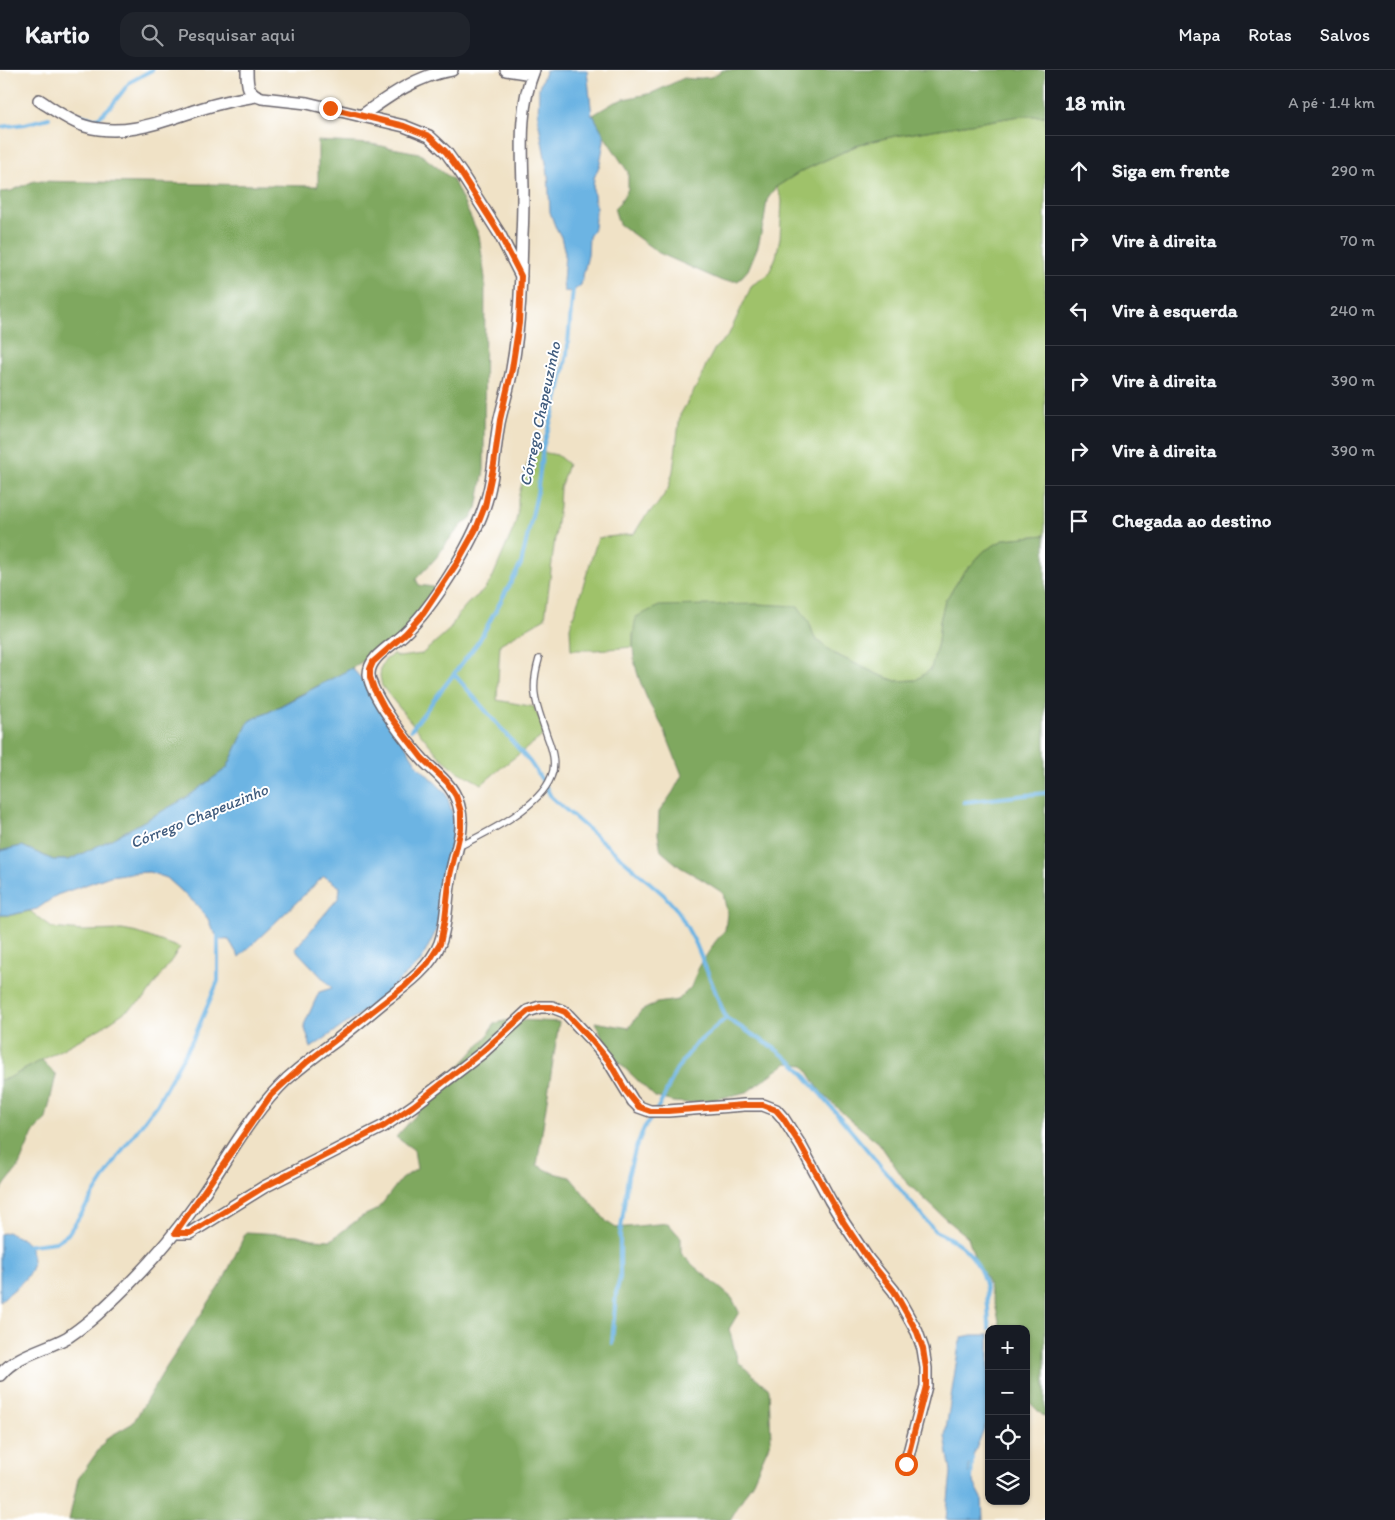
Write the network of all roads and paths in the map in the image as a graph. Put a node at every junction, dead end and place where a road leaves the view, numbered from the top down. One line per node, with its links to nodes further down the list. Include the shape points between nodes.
1 (247, 70): 5 (street, via 247,84)
2 (452, 70): 7 (street, via 423,78)
3 (506, 70): 4 (street)
4 (533, 72): 8 (street, via 526,97 522,134)
5 (256, 96): 6 (street, via 222,102 162,122 123,130 84,126); 7 (street, via 307,102)
6 (38, 100)
7 (362, 116): 8 (street, via 429,136 446,152 499,233)
8 (521, 276): 10 (street, via 519,323 512,369 485,506 457,563 423,614 373,662 370,669 374,689 384,708 456,796 461,812)
9 (539, 659): 10 (lane, via 534,674 534,695 552,750 552,777 542,793 526,807)
10 (458, 847): 11 (street, via 450,875 440,944 428,963 405,986 306,1063 271,1095)
11 (175, 1233): 12 (street, via 88,1322 66,1338 20,1358); 13 (street, via 190,1233 264,1187 384,1126 482,1052 528,1011 552,1007 565,1012 588,1036 639,1107 668,1111 763,1105 776,1110 783,1118 844,1223 894,1291 917,1332 923,1349 926,1386)
12 (0, 1376)
13 (906, 1464)

